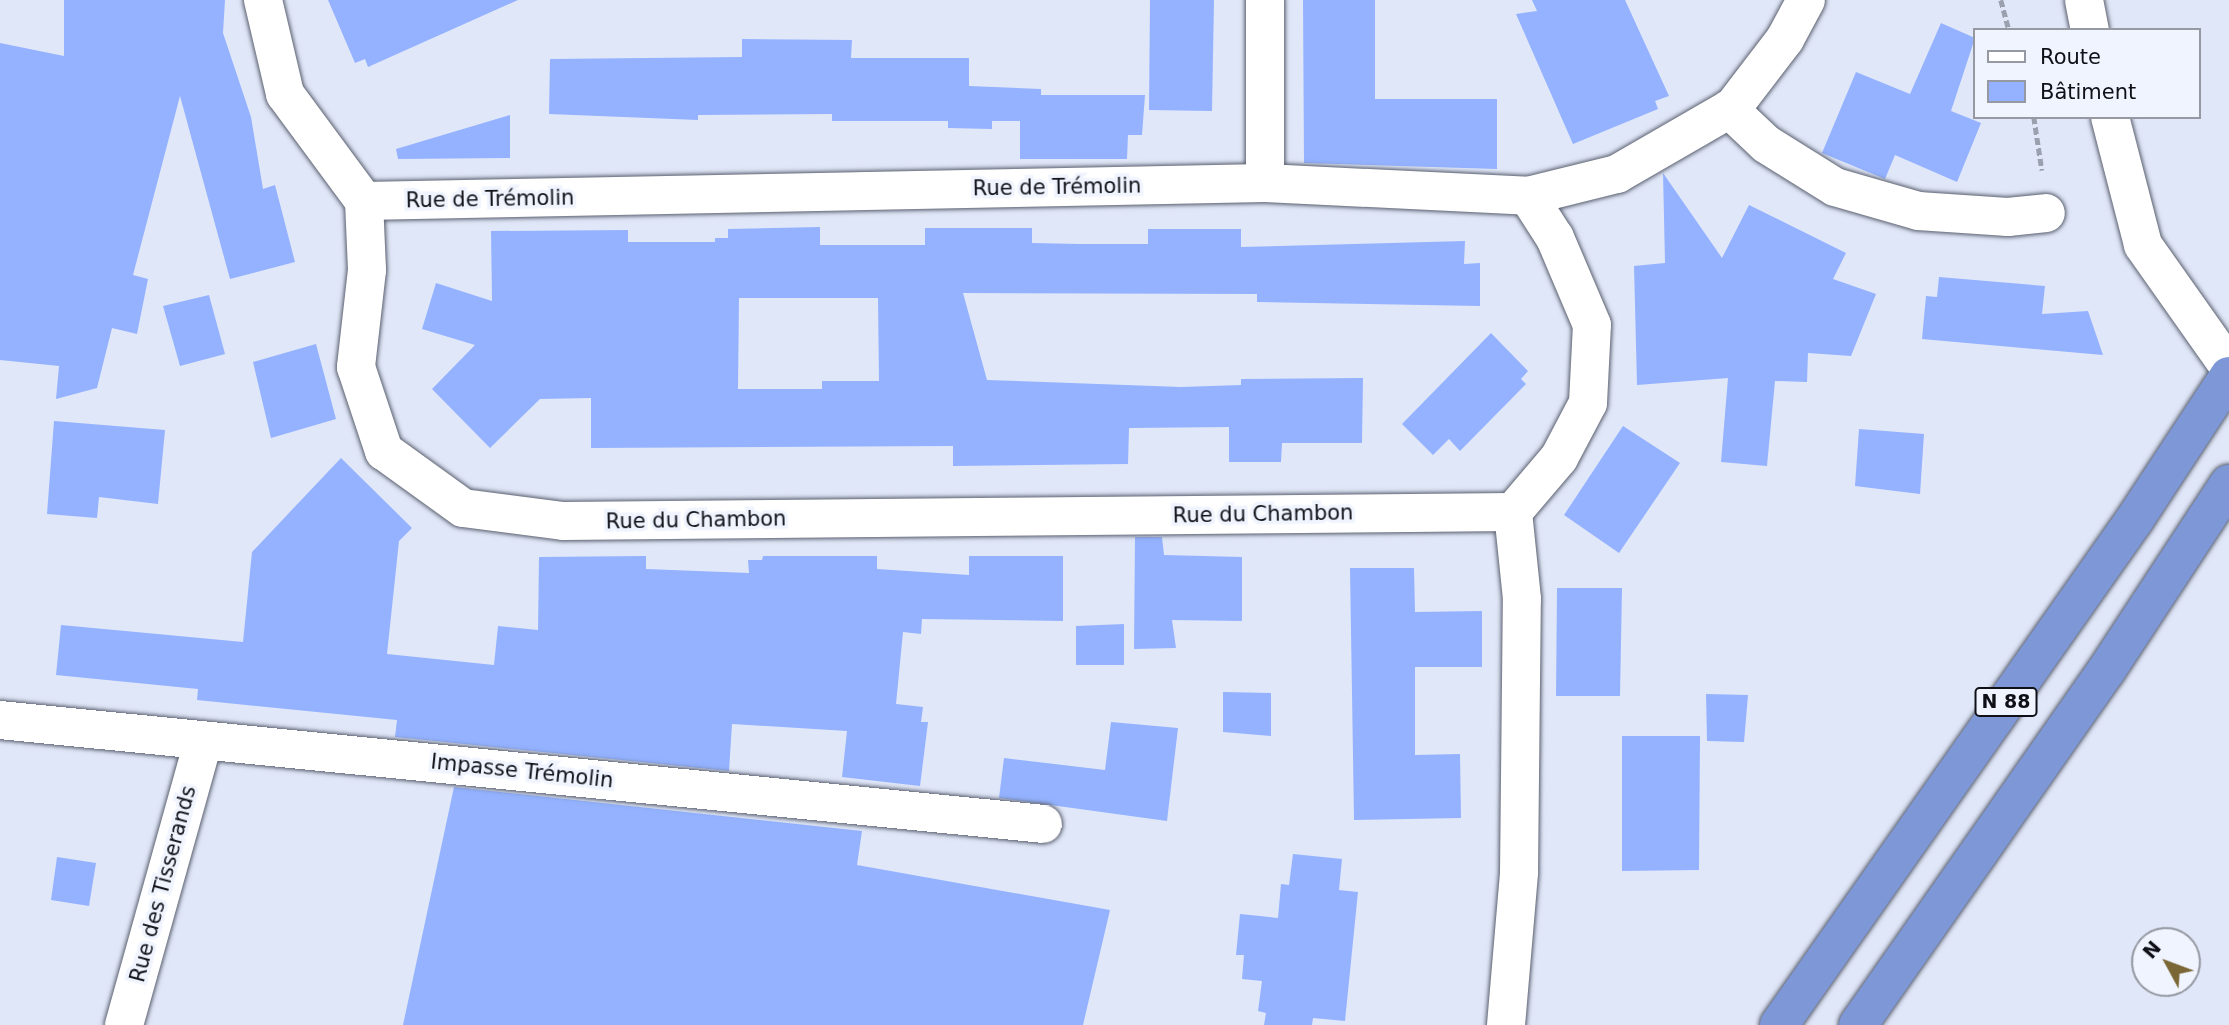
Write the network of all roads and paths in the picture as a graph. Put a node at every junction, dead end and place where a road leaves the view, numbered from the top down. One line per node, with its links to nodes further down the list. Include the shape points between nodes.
1 (263, 0): 13 (street, via 285,94)
2 (1265, 0): 11 (street)
3 (1806, 0): 8 (street, Rue de Trémolin, via 1785,39)
4 (2001, 0): 6 (path)
5 (2084, 0): 7 (street)
6 (2008, 28)
7 (2090, 28)
8 (1729, 109): 12 (street, Rue de Trémolin, via 1617,174); 14 (street, via 1766,144 1835,187 1918,211 2008,218)
9 (2034, 119): 14 (path)
10 (2111, 119): 15 (street, via 2143,245)
11 (1265, 183): 12 (street, Rue de Trémolin); 13 (street, Rue de Trémolin)
12 (1528, 196): 18 (street, via 1555,238 1592,325 1588,403 1559,458)
13 (364, 201): 18 (street, Rue du Chambon, via 367,270 356,367 384,451 463,508 564,521)
14 (2046, 213)
15 (2229, 367)
16 (2229, 376): 24 (highway, N 88, via 2135,519)
17 (2229, 484): 25 (highway, N 88, via 2098,682)
18 (1513, 512): 23 (street, via 1522,598 1519,872)
19 (0, 720): 20 (street, Impasse Trémolin)
20 (202, 742): 21 (street, Impasse Trémolin, via 354,753); 22 (street, Rue des Tisserands)
21 (1043, 824)
22 (124, 1025)
23 (1506, 1025)
24 (1779, 1025)
25 (1858, 1025)

